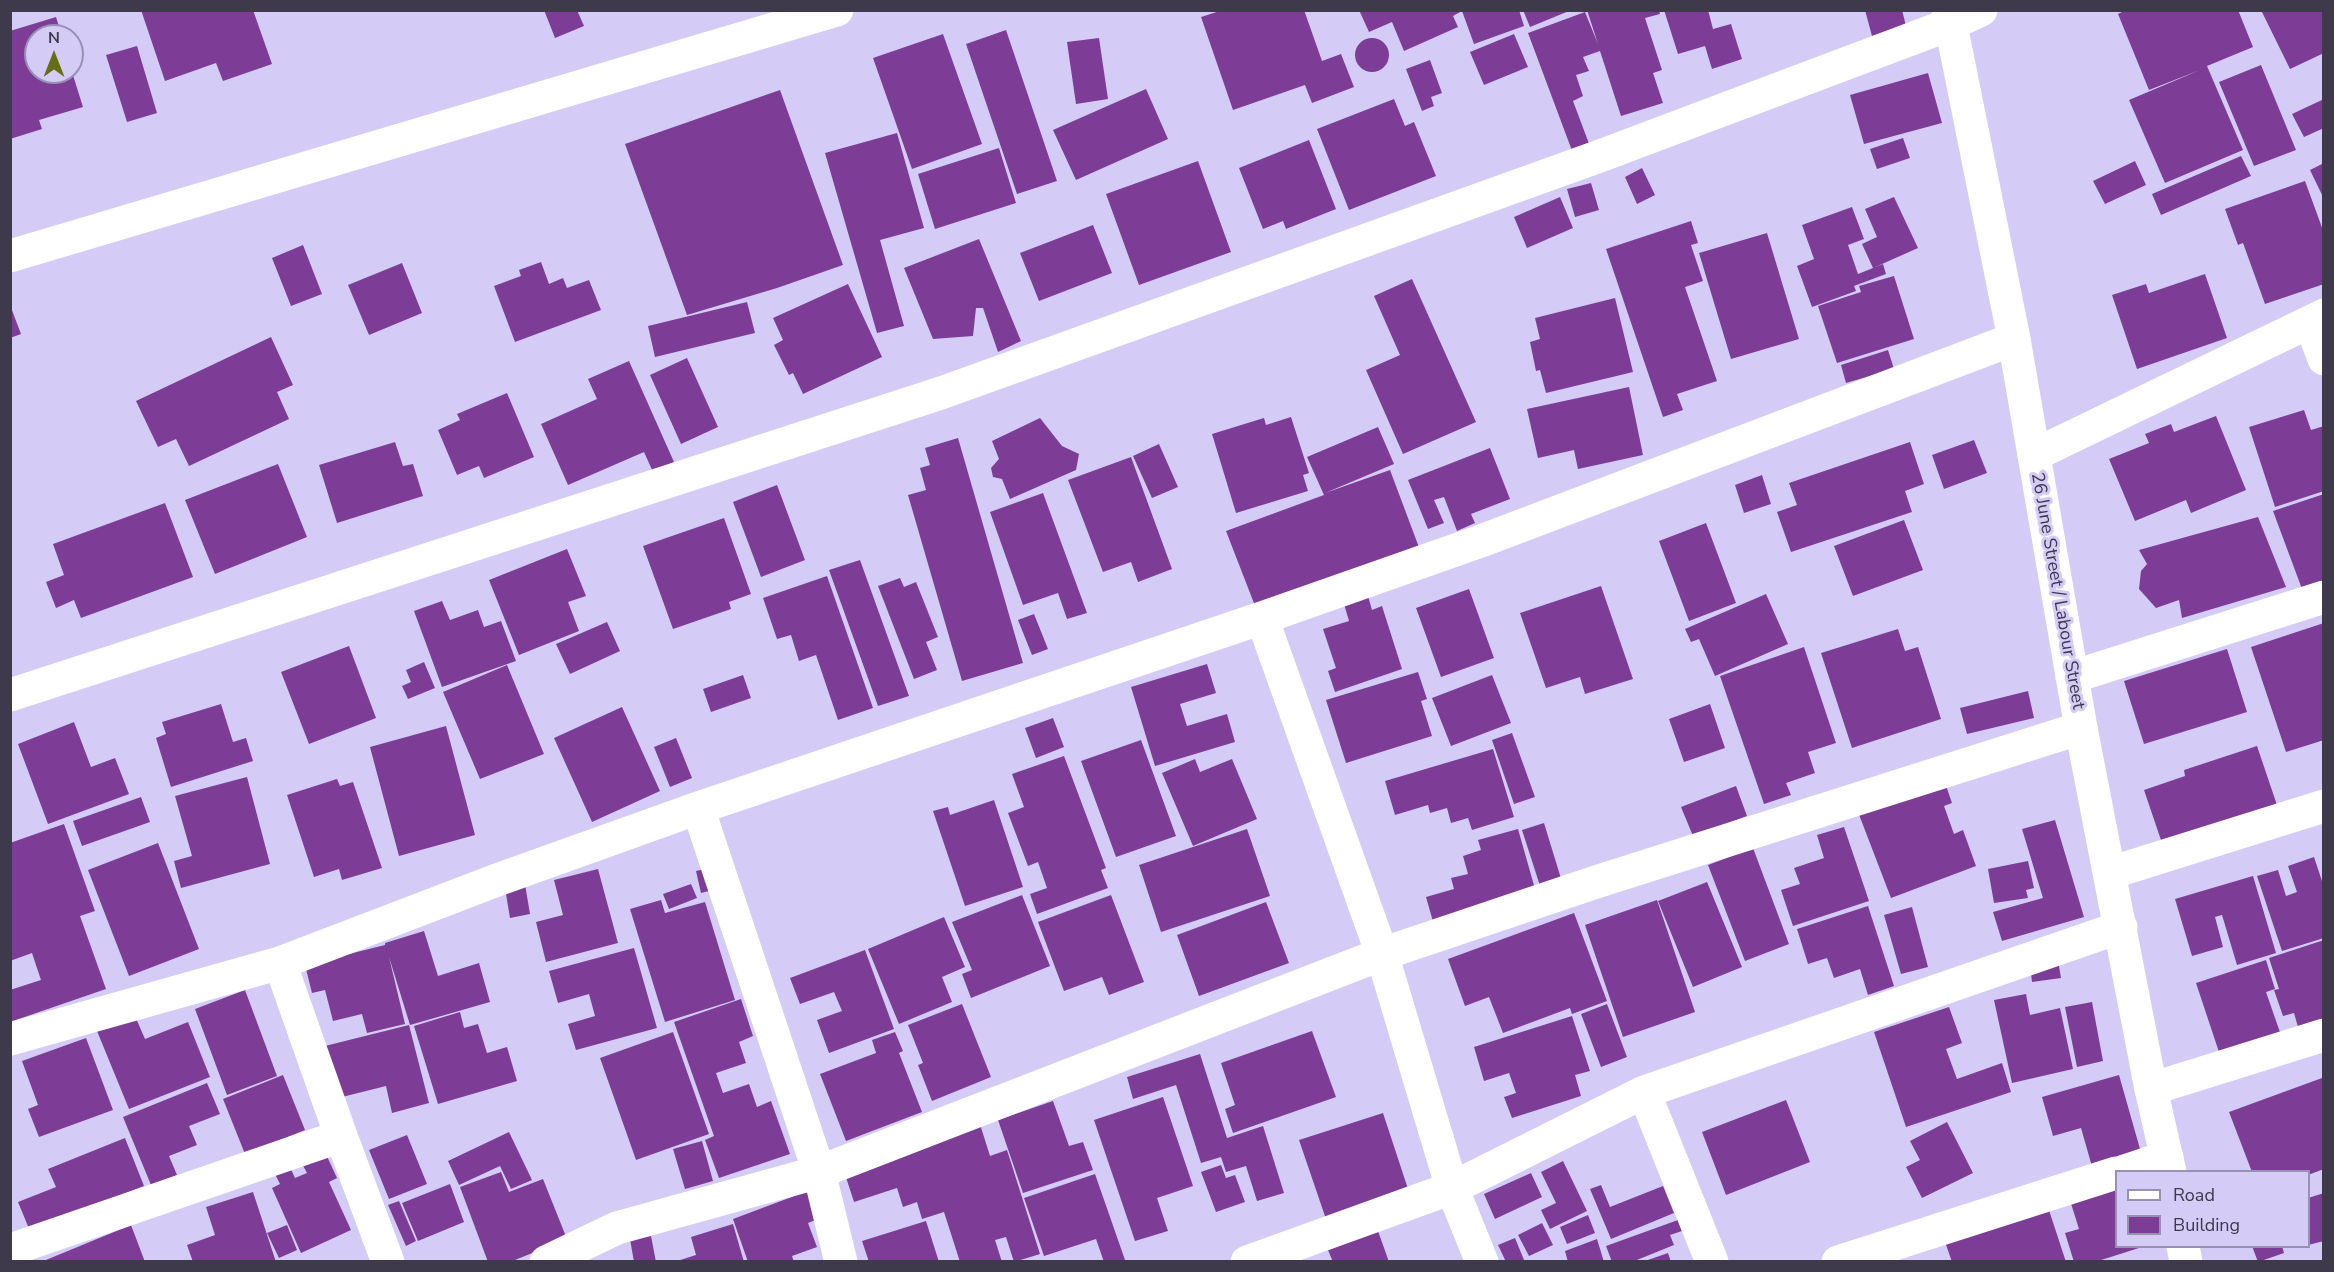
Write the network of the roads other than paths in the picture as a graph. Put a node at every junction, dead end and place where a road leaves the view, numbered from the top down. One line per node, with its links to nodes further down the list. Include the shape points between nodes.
1 (837, 10): 4 (street)
2 (1981, 10): 3 (street)
3 (1950, 17): 6 (street, 26 June Street / Labour Street); 12 (street, via 1600,156 941,393)
4 (10, 256)
5 (2317, 319): 7 (street); 8 (street)
6 (2014, 339): 8 (street, 26 June Street / Labour Street); 10 (street, via 1492,536)
7 (2324, 359)
8 (2034, 455): 11 (street, 26 June Street / Labour Street)
9 (2324, 597): 11 (street)
10 (1262, 618): 15 (street); 18 (street)
11 (2072, 677): 13 (street, 26 June Street / Labour Street)
12 (10, 695)
13 (2080, 728): 16 (street, 26 June Street / Labour Street); 18 (street)
14 (2324, 806): 16 (street)
15 (698, 808): 19 (street); 27 (street)
16 (2110, 873): 17 (street, 26 June Street / Labour Street)
17 (2121, 927): 22 (street, 26 June Street / Labour Street); 23 (street)
18 (1382, 954): 27 (street); 29 (street)
19 (280, 963): 21 (street); 24 (street)
20 (2324, 1035): 22 (street)
21 (10, 1040)
22 (2151, 1089): 25 (street, 26 June Street / Labour Street)
23 (1644, 1092): 29 (street); 36 (street)
24 (341, 1136): 30 (street); 31 (street)
25 (2169, 1164): 26 (street)
26 (2134, 1170)
27 (819, 1172): 32 (street, via 617,1228); 33 (street)
28 (2115, 1173): 37 (street)
29 (1452, 1188): 34 (street); 35 (street)
30 (10, 1250)
31 (388, 1262)
32 (546, 1262)
33 (841, 1262)
34 (1247, 1262)
35 (1482, 1262)
36 (1712, 1262)
37 (1838, 1262)

